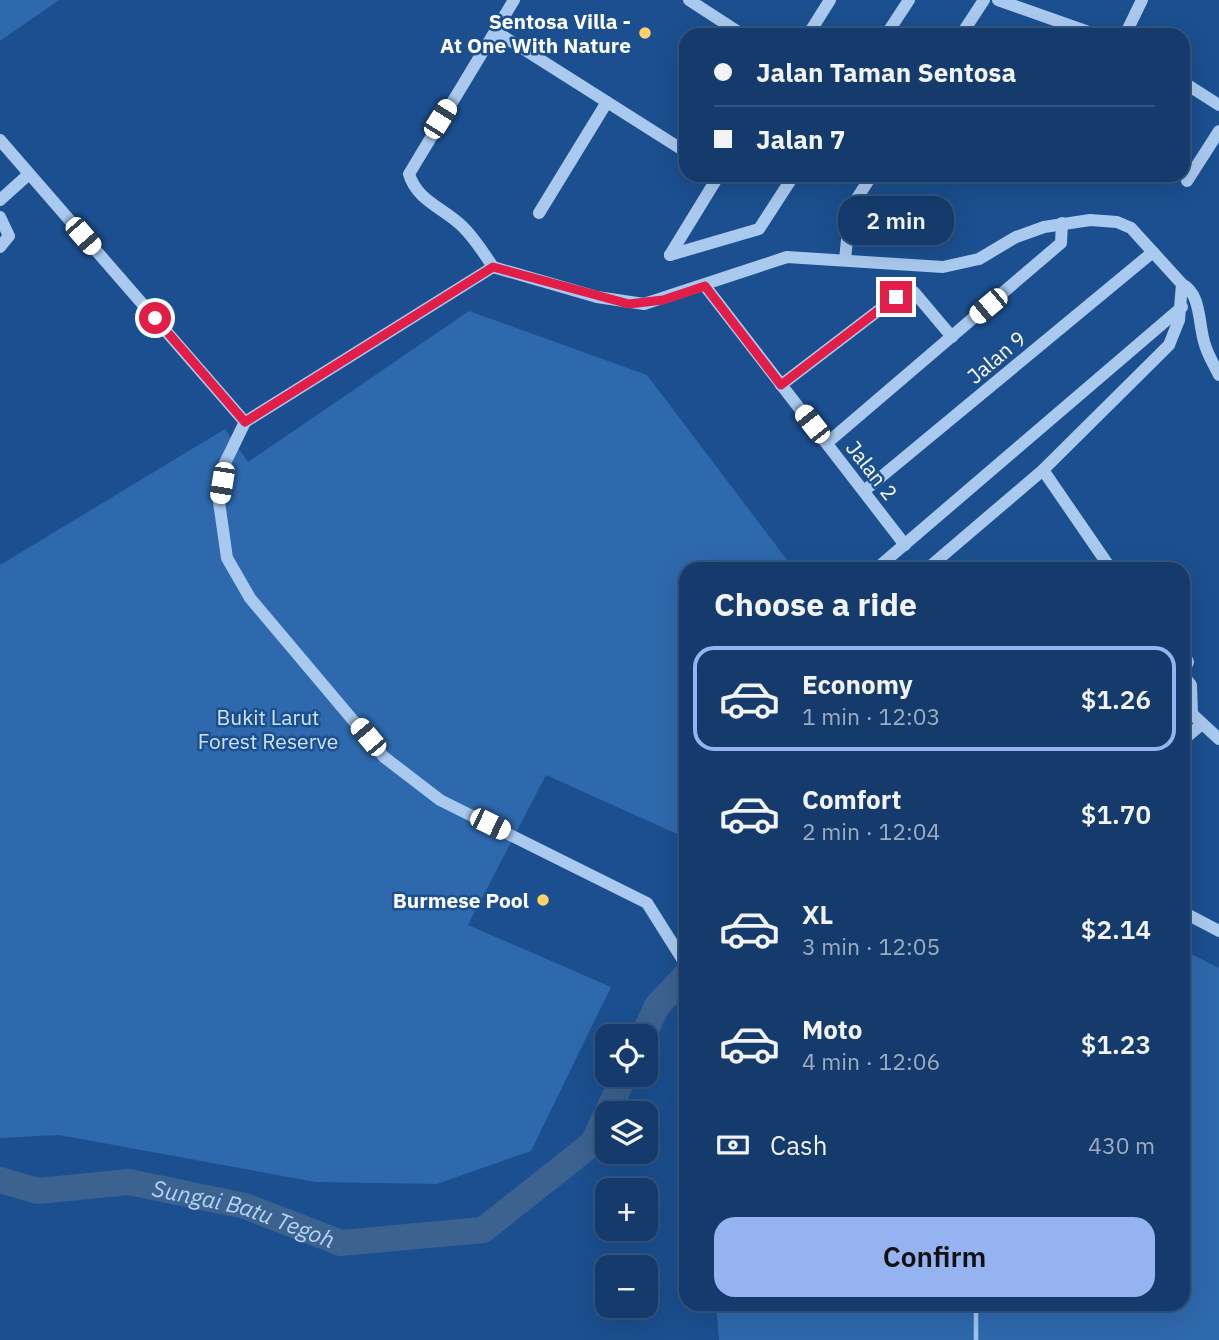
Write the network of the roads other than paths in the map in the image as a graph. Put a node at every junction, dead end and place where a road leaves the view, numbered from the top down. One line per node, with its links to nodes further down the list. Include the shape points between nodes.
1 (514, 0): 14 (street)
2 (689, 0): 8 (street)
3 (830, 0): 9 (street)
4 (909, 0): 10 (street)
5 (984, 0): 11 (street)
6 (998, 0): 12 (street)
7 (1142, 0): 13 (street)
8 (732, 28)
9 (812, 28)
10 (891, 28)
11 (966, 28)
12 (1077, 28)
13 (1128, 28)
14 (495, 31): 16 (street); 33 (street, via 409,174 425,200 462,226)
15 (1190, 86): 17 (street)
16 (607, 102): 20 (street); 27 (street)
17 (1219, 105)
18 (1219, 131): 22 (street)
19 (0, 140): 21 (street)
20 (679, 148)
21 (29, 174): 26 (street); 40 (street)
22 (1190, 176)
23 (715, 182): 24 (street, via 670,255 759,229)
24 (789, 182)
25 (867, 182): 32 (street, via 850,209)
26 (0, 200)
27 (539, 213)
28 (0, 217): 30 (street, via 9,236)
29 (1062, 223): 31 (street, via 1117,222 1131,228); 32 (street, via 1016,237 979,259 943,267); 37 (street, via 1061,243)
30 (0, 247)
31 (1153, 252): 34 (street); 43 (street, Jalan 9)
32 (845, 260): 35 (street, via 787,257)
33 (493, 267): 35 (street, via 629,304 663,300); 40 (street)
34 (1182, 284): 36 (street); 38 (street, via 1196,302 1204,344)
35 (705, 286): 39 (street, Jalan 2)
36 (1182, 307): 42 (street, via 1169,345); 44 (street)
37 (952, 337): 39 (street, via 914,292 896,297); 41 (street)
38 (1219, 375)
39 (781, 385): 41 (street, Jalan 2)
40 (245, 422): 54 (street, via 225,463 219,502 227,558 250,598 384,757 440,800 647,903)
41 (827, 443): 43 (street, Jalan 2)
42 (1043, 470): 46 (street); 47 (street)
43 (864, 491): 44 (street, Jalan 2)
44 (905, 545): 45 (street)
45 (885, 562)
46 (936, 562)
47 (1106, 562)
48 (1190, 684): 49 (street, via 1192,714)
49 (1202, 724): 50 (street); 51 (street)
50 (1190, 734)
51 (1219, 739)
52 (1190, 916): 53 (street)
53 (1219, 931)
54 (679, 954)

